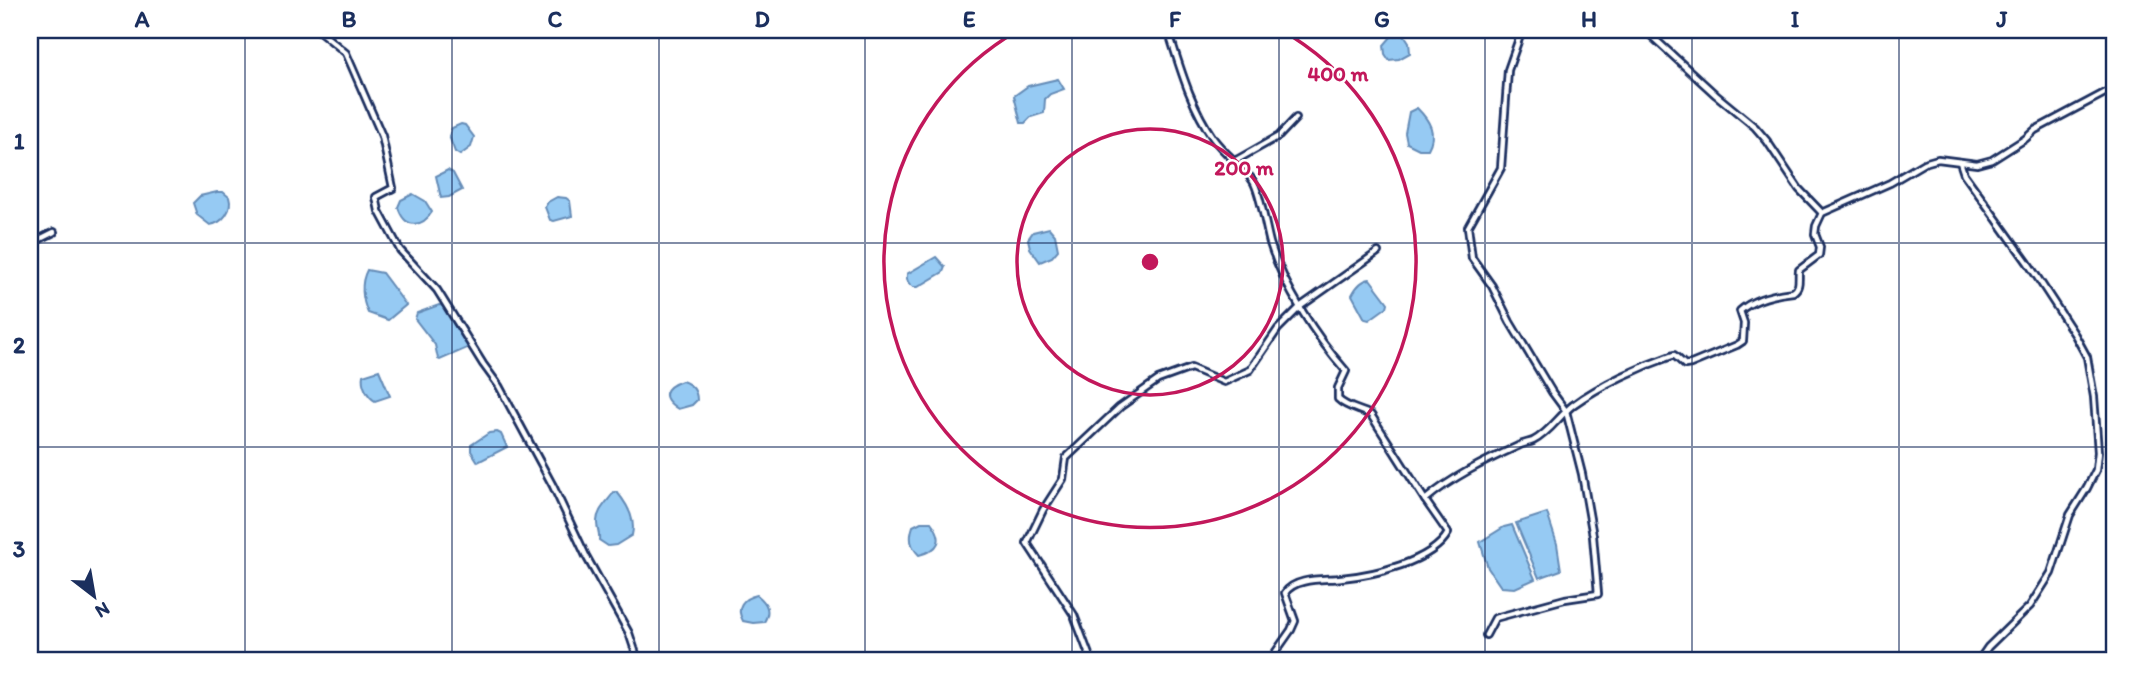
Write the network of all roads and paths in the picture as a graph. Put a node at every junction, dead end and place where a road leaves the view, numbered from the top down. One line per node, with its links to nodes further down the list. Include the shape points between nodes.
1 (318, 30): 17 (street, via 346,53 382,136 393,188 376,197 379,211 400,250 437,290 499,386 629,634)
2 (1168, 30): 7 (street, via 1202,120)
3 (1522, 30): 14 (street, via 1508,70 1501,168 1468,227 1472,258)
4 (1645, 30): 9 (street, via 1755,127)
5 (2114, 88): 8 (street, via 2035,130 1992,160)
6 (1296, 118): 7 (street, via 1279,136)
7 (1233, 162): 13 (street, via 1253,182 1271,246)
8 (1959, 162): 9 (street, via 1938,159 1924,163); 20 (street, via 2087,357 2098,452 2096,470 2070,515 2051,573 2031,606)
9 (1822, 213): 14 (street, via 1815,234 1819,255 1800,270 1793,292 1760,299 1741,311 1743,341 1691,364 1685,365 1674,355 1613,382)
10 (54, 232): 11 (street)
11 (30, 244)
12 (1378, 252): 13 (street)
13 (1301, 306): 15 (street, via 1346,371 1338,400 1371,415); 18 (street, via 1278,329 1250,370 1224,382 1191,368 1158,380 1120,407 1066,458 1063,479 1027,543 1074,615)
14 (1566, 411): 15 (street, via 1531,442 1482,463); 16 (street, via 1591,524 1598,594 1495,618)
15 (1425, 500): 19 (street, via 1448,533 1443,543 1407,564 1288,588 1285,593 1295,621)
16 (1486, 635)
17 (638, 660)
18 (1091, 660)
19 (1270, 660)
20 (1979, 660)

